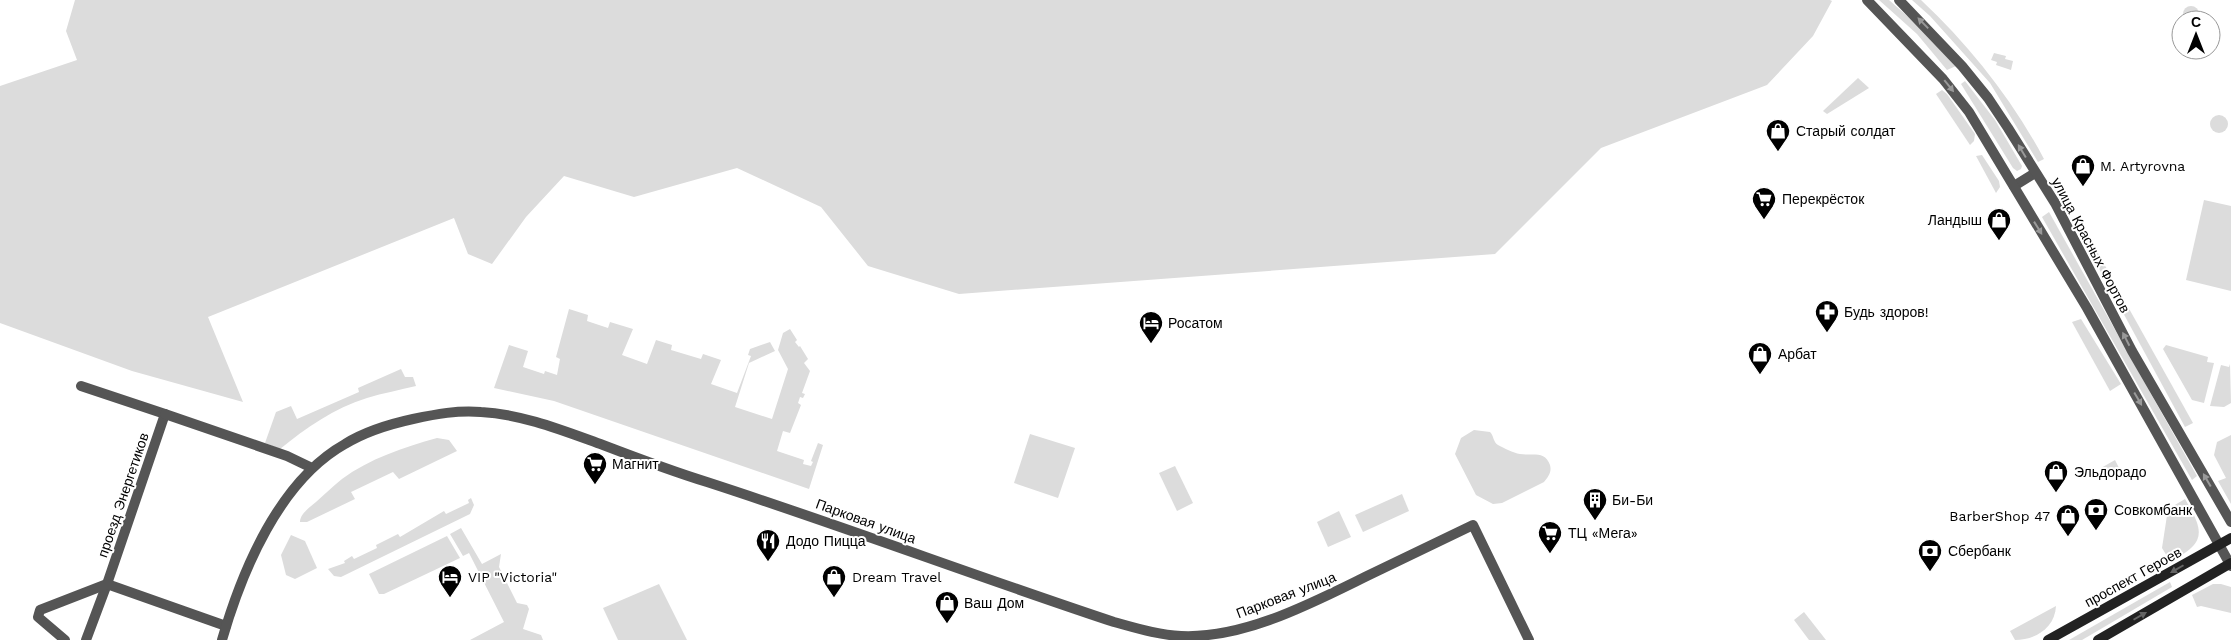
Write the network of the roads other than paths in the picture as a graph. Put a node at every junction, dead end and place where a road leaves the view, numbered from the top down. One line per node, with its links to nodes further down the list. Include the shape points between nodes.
1 (1867, 0): 4 (street, one-way to 4, via 1964,105)
2 (1899, 0): 3 (street, улица Красных Фортов, one-way to 2, via 1988,98)
3 (2035, 173): 4 (street); 8 (street, улица Красных Фортов, one-way to 3, via 2132,351 2055,203)
4 (2014, 186): 10 (street, one-way to 10, via 2087,308)
5 (81, 386): 6 (street)
6 (165, 414): 7 (street, via 287,456); 12 (street, проезд Энергетиков)
7 (312, 468): 13 (street, Парковая улица, via 266,531); 17 (street, Парковая улица, via 344,444 388,424 442,413 482,412 530,420 1105,619 1151,632 1182,636 1262,622 1311,603 1473,525)
8 (2231, 522)
9 (2231, 538): 10 (main road, проспект Героев)
10 (2219, 545): 11 (street); 18 (main road, проспект Героев, one-way to 18)
11 (2231, 564): 19 (main road, one-way to 11)
12 (107, 584): 13 (street); 14 (street, via 40,610 38,617); 15 (street, проезд Энергетиков)
13 (226, 626): 16 (street, Парковая улица)
14 (65, 640)
15 (86, 640)
16 (222, 640)
17 (1529, 640)
18 (2048, 640)
19 (2098, 640)

